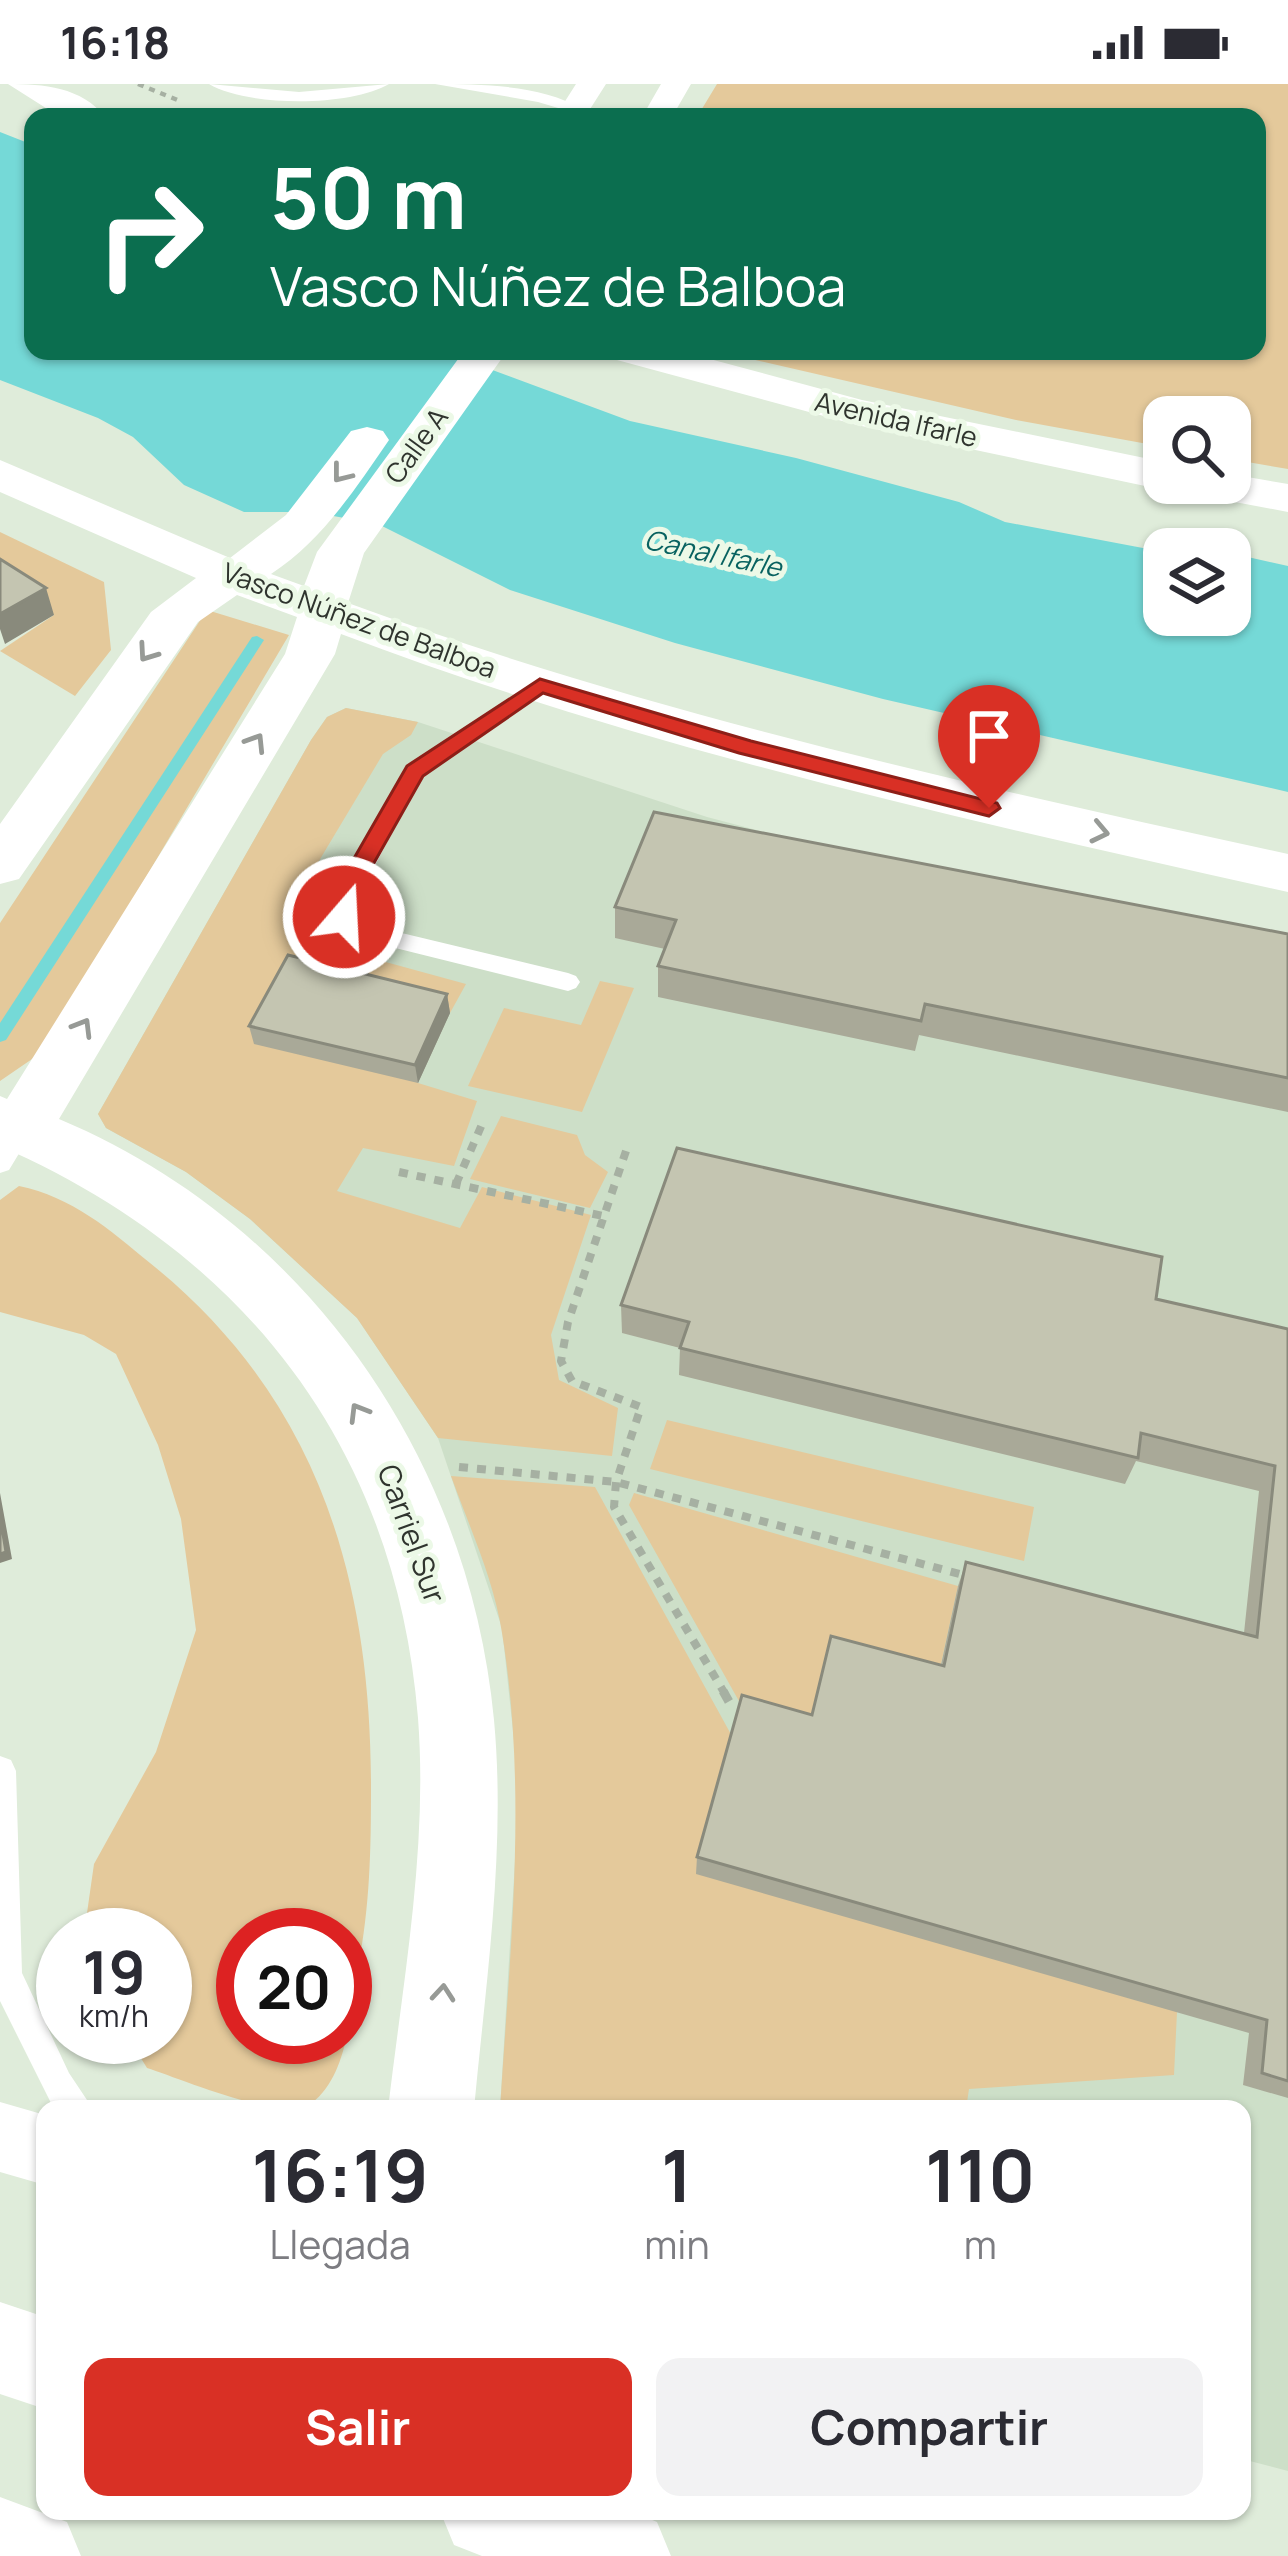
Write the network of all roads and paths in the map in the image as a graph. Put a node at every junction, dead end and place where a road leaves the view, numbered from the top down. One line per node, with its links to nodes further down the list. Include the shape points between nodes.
1 (26, 84): 7 (street)
2 (216, 84): 3 (lane, via 294,96)
3 (382, 84)
4 (442, 84): 5 (lane)
5 (506, 88): 6 (lane)
6 (579, 103)
7 (70, 108)
8 (480, 360): 15 (street, Calle A)
9 (665, 360): 11 (street, Avenida Ifarle, via 877,417)
10 (393, 406): 16 (street, Calle A, one-way to 16, via 303,524)
11 (1143, 472)
12 (0, 474): 16 (street, Vasco Núñez de Balboa)
13 (1251, 492): 14 (street)
14 (1288, 499)
15 (347, 541): 17 (street, Carriel Sur, via 329,572)
16 (232, 576): 17 (street, Vasco Núñez de Balboa); 19 (street, one-way to 19, via 168,622)
17 (324, 612): 18 (street, Vasco Núñez de Balboa); 23 (street, Carriel Sur, one-way to 17, via 310,654)
18 (540, 685): 20 (street, Vasco Núñez de Balboa, one-way to 20, via 890,785); 21 (lane, via 414,771 342,907 351,928)
19 (0, 866)
20 (1288, 873)
21 (568, 982)
22 (483, 1122): 26 (path)
23 (8, 1137): 28 (street, Carriel Sur, one-way to 23, via 322,1355 236,1258 134,1182)
24 (626, 1151): 27 (path)
25 (399, 1172): 26 (path)
26 (456, 1184): 27 (path)
27 (603, 1216): 29 (path, via 561,1361 572,1381 641,1407)
28 (392, 1474): 29 (path, via 444,1465); 35 (street, Carriel Sur, one-way to 28, via 459,1800 456,1715 424,1551)
29 (616, 1482): 30 (path); 31 (path, via 614,1507)
30 (985, 1581)
31 (732, 1707)
32 (0, 1771): 33 (lane)
33 (2, 1969): 34 (lane)
34 (69, 2100)
35 (432, 2100)
36 (0, 2137): 37 (street)
37 (36, 2147)
38 (0, 2348): 39 (street)
39 (36, 2360)
40 (515, 2520): 44 (street)
41 (619, 2520): 45 (street)
42 (0, 2545): 43 (street)
43 (32, 2556)
44 (623, 2556)
45 (658, 2556)

